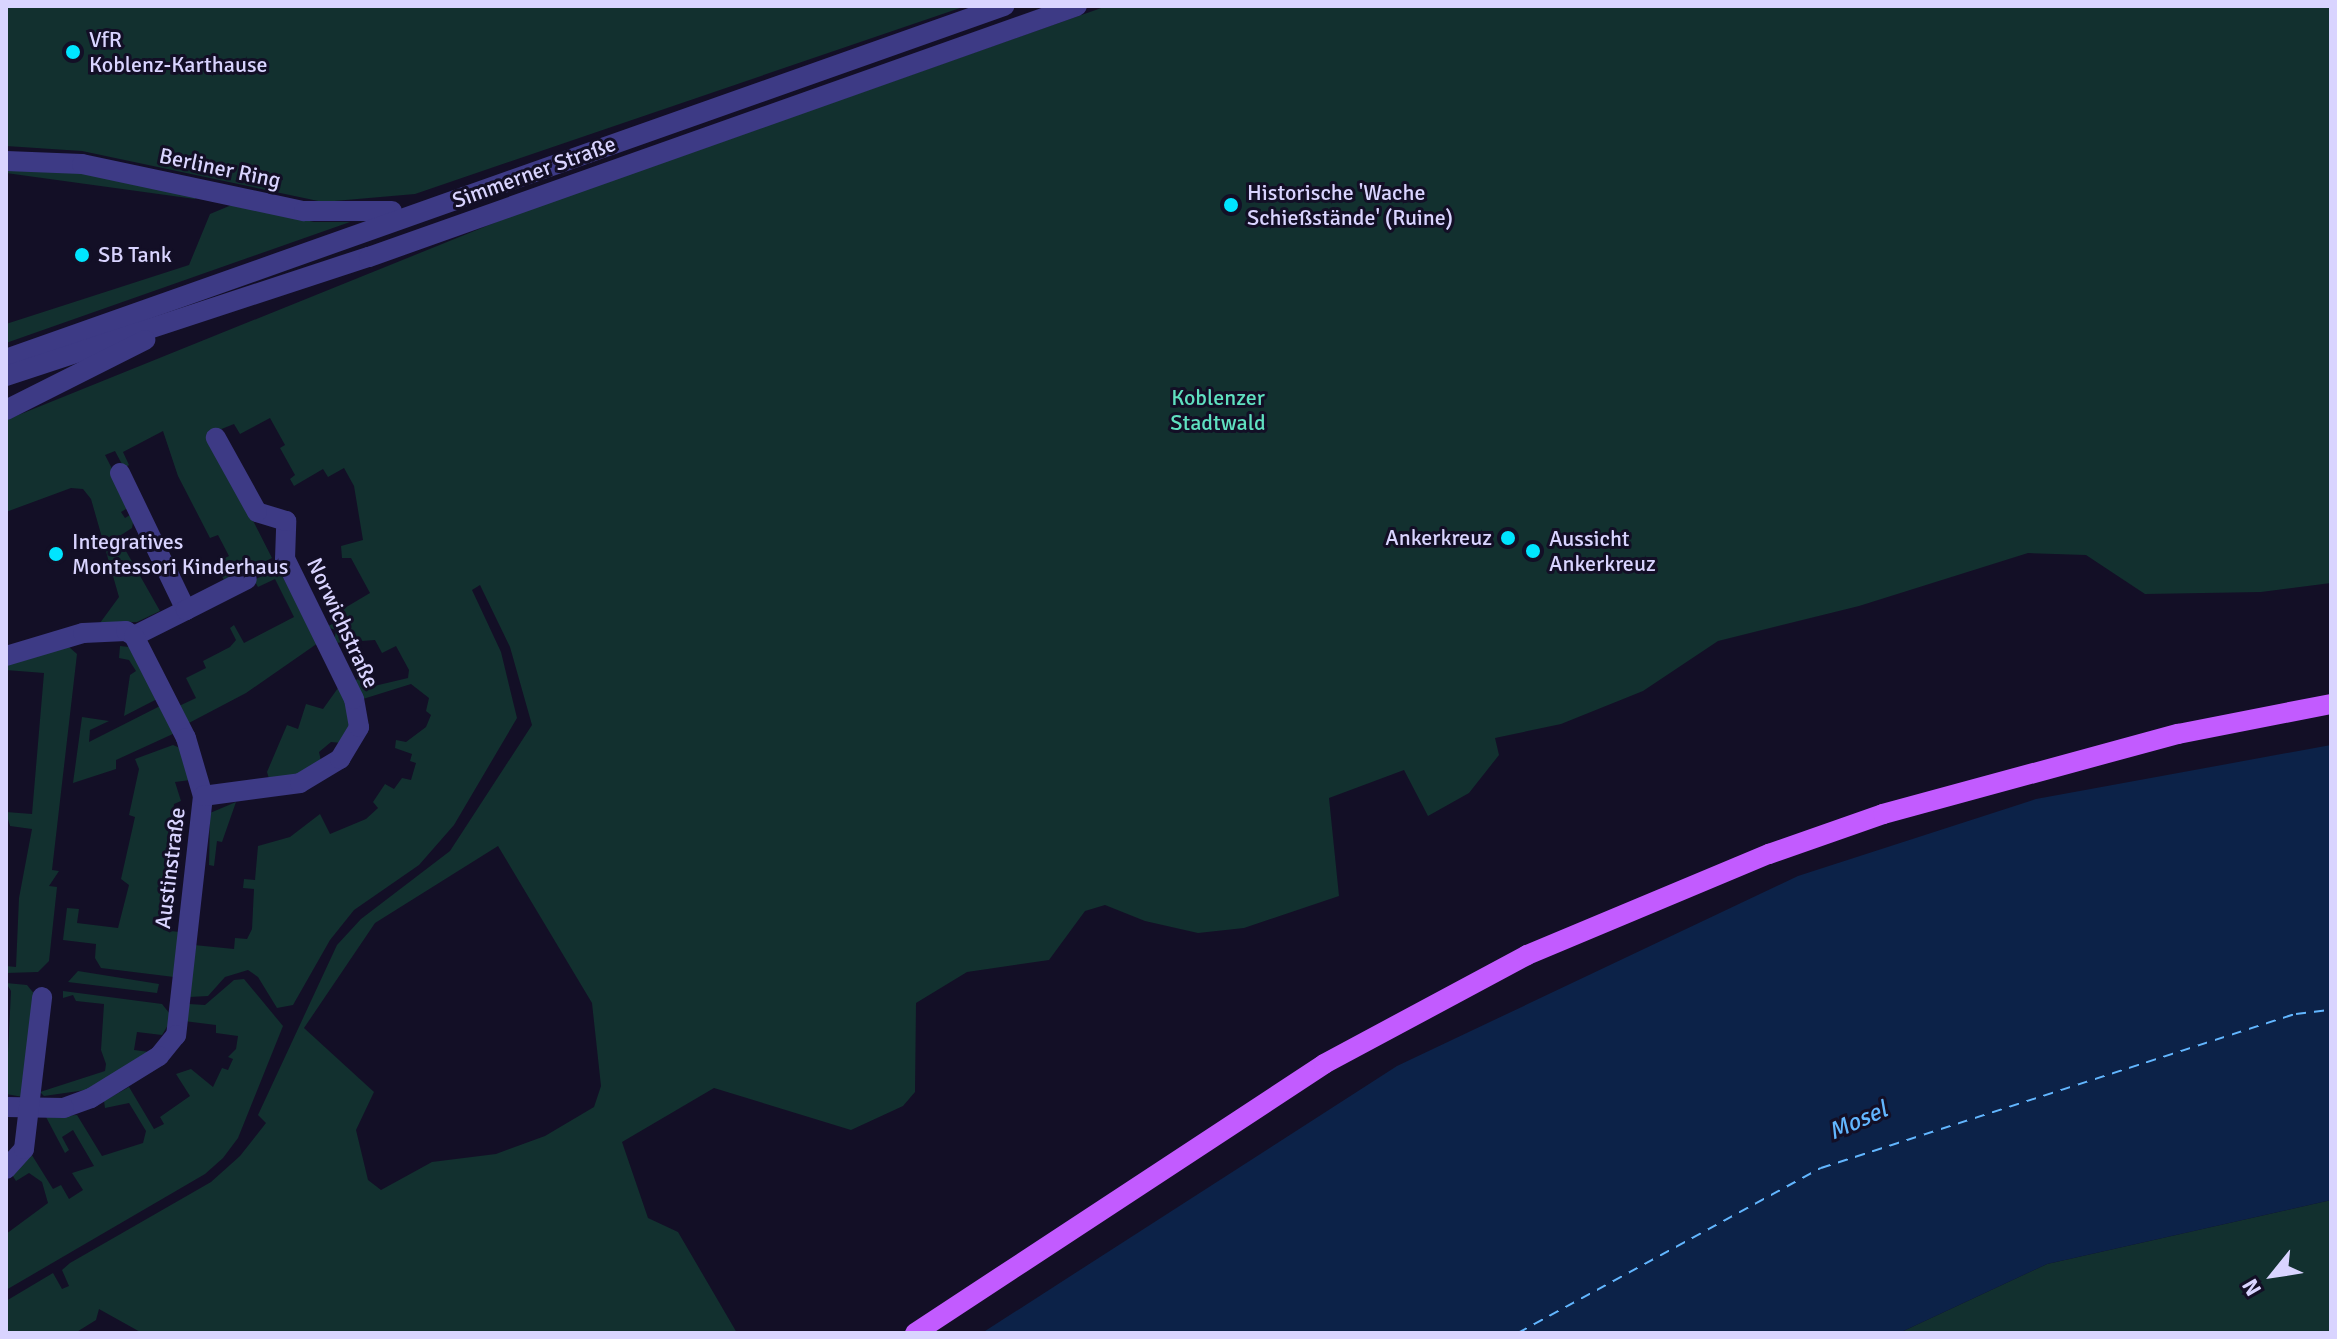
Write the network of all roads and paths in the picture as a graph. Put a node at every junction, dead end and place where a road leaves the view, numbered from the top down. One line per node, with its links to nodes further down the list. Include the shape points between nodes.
1 (1004, 6): 4 (street, Simmerner Straße)
2 (1077, 6): 5 (street, Simmerner Straße)
3 (6, 161): 4 (street, Berliner Ring, via 82,164 304,211 363,214)
4 (424, 207): 6 (street, Simmerner Straße)
5 (192, 317): 7 (street, Simmerner Straße); 8 (street)
6 (6, 359)
7 (6, 376)
8 (6, 410)
9 (216, 438): 16 (street, Norwichstraße, via 257,512 286,521 285,559 354,699 359,727 347,753 300,783)
10 (120, 473): 12 (street)
11 (247, 579): 12 (street)
12 (186, 610): 13 (street)
13 (134, 636): 14 (street, via 126,631 83,633); 16 (street, Austinstraße, via 186,738)
14 (6, 656)
15 (2331, 704): 21 (main road, via 2178,734 1883,814 1769,854 1527,955 1324,1064)
16 (203, 796): 19 (street, Austinstraße, via 176,1035 152,1062 91,1098 64,1108)
17 (42, 997): 19 (street)
18 (6, 1107): 19 (street, Austinstraße)
19 (29, 1109): 20 (street, via 24,1149)
20 (6, 1169)
21 (915, 1333)

